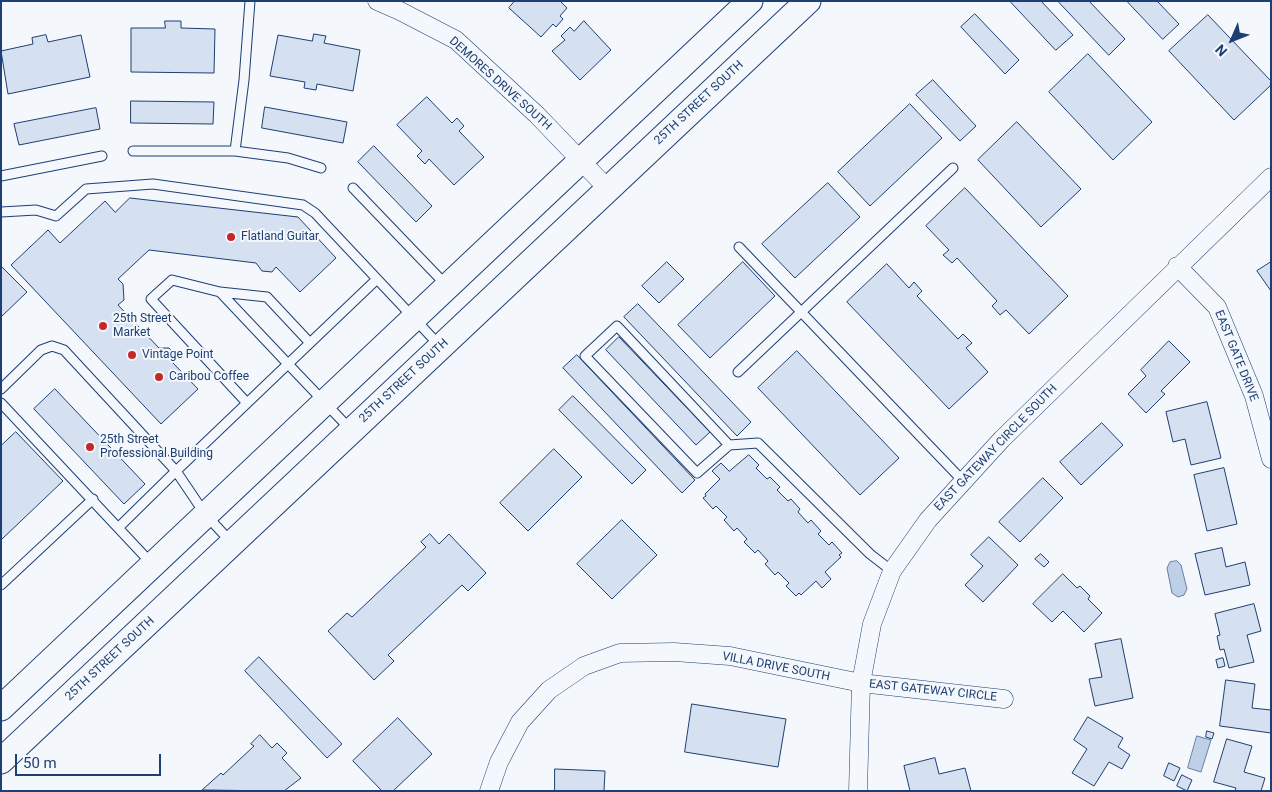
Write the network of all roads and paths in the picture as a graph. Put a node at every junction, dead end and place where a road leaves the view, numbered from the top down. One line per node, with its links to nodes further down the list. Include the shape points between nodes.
1 (250, 1): 6 (lane)
2 (377, 1): 8 (street, DEMORES DRIVE SOUTH, via 456,40 537,115)
3 (750, 1): 8 (main road)
4 (808, 1): 14 (main road, 25TH STREET SOUTH)
5 (133, 151): 6 (lane)
6 (235, 151): 9 (lane, via 288,158)
7 (102, 156): 11 (lane)
8 (580, 161): 14 (street, DEMORES DRIVE SOUTH); 19 (main road)
9 (321, 168)
10 (953, 168): 21 (lane)
11 (1, 176)
12 (1271, 177): 17 (street, EAST GATEWAY CIRCLE SOUTH)
13 (353, 188): 19 (lane)
14 (608, 189): 24 (main road, 25TH STREET SOUTH)
15 (1, 212): 18 (lane, via 36,210 56,216 86,189 153,184 302,205 315,213)
16 (739, 247): 21 (lane)
17 (1177, 266): 33 (street, EAST GATE DRIVE, via 1217,307 1254,396); 35 (street, EAST GATEWAY CIRCLE SOUTH)
18 (376, 280): 22 (lane); 23 (lane)
19 (448, 286): 22 (main road)
20 (220, 292): 23 (lane, via 267,297); 25 (lane); 30 (lane, via 172,280 150,299)
21 (800, 313): 26 (lane); 35 (lane)
22 (413, 318): 24 (lane); 29 (main road)
23 (310, 343): 25 (lane)
24 (441, 347): 31 (main road, 25TH STREET SOUTH)
25 (288, 364): 29 (lane); 30 (lane)
26 (738, 372)
27 (1, 389): 34 (lane, via 41,350 52,346 64,350)
28 (1, 402): 36 (lane)
29 (324, 402): 31 (lane); 37 (main road)
30 (247, 403): 34 (lane)
31 (352, 431): 39 (main road, 25TH STREET SOUTH)
32 (729, 445): 32 (lane, via 617,326 585,356 697,473); 41 (lane, via 758,442 870,554)
33 (1271, 459)
34 (176, 471): 37 (lane); 38 (lane)
35 (963, 481): 41 (street, EAST GATEWAY CIRCLE SOUTH, via 928,520)
36 (93, 499): 38 (lane); 42 (lane)
37 (205, 514): 39 (lane); 40 (main road)
38 (119, 527): 40 (lane)
39 (232, 543): 46 (main road, 25TH STREET SOUTH)
40 (152, 564): 45 (main road)
41 (892, 571): 43 (street, EAST GATEWAY CIRCLE SOUTH, via 872,624)
42 (1, 584)
43 (861, 683): 44 (street, EAST GATEWAY CIRCLE); 47 (street, VILLA DRIVE SOUTH, via 730,656 620,653 584,666 549,690 520,722 499,762); 48 (street, EAST GATEWAY CIRCLE SOUTH)
44 (1004, 699)
45 (1, 708)
46 (1, 761)
47 (489, 791)
48 (858, 791)

